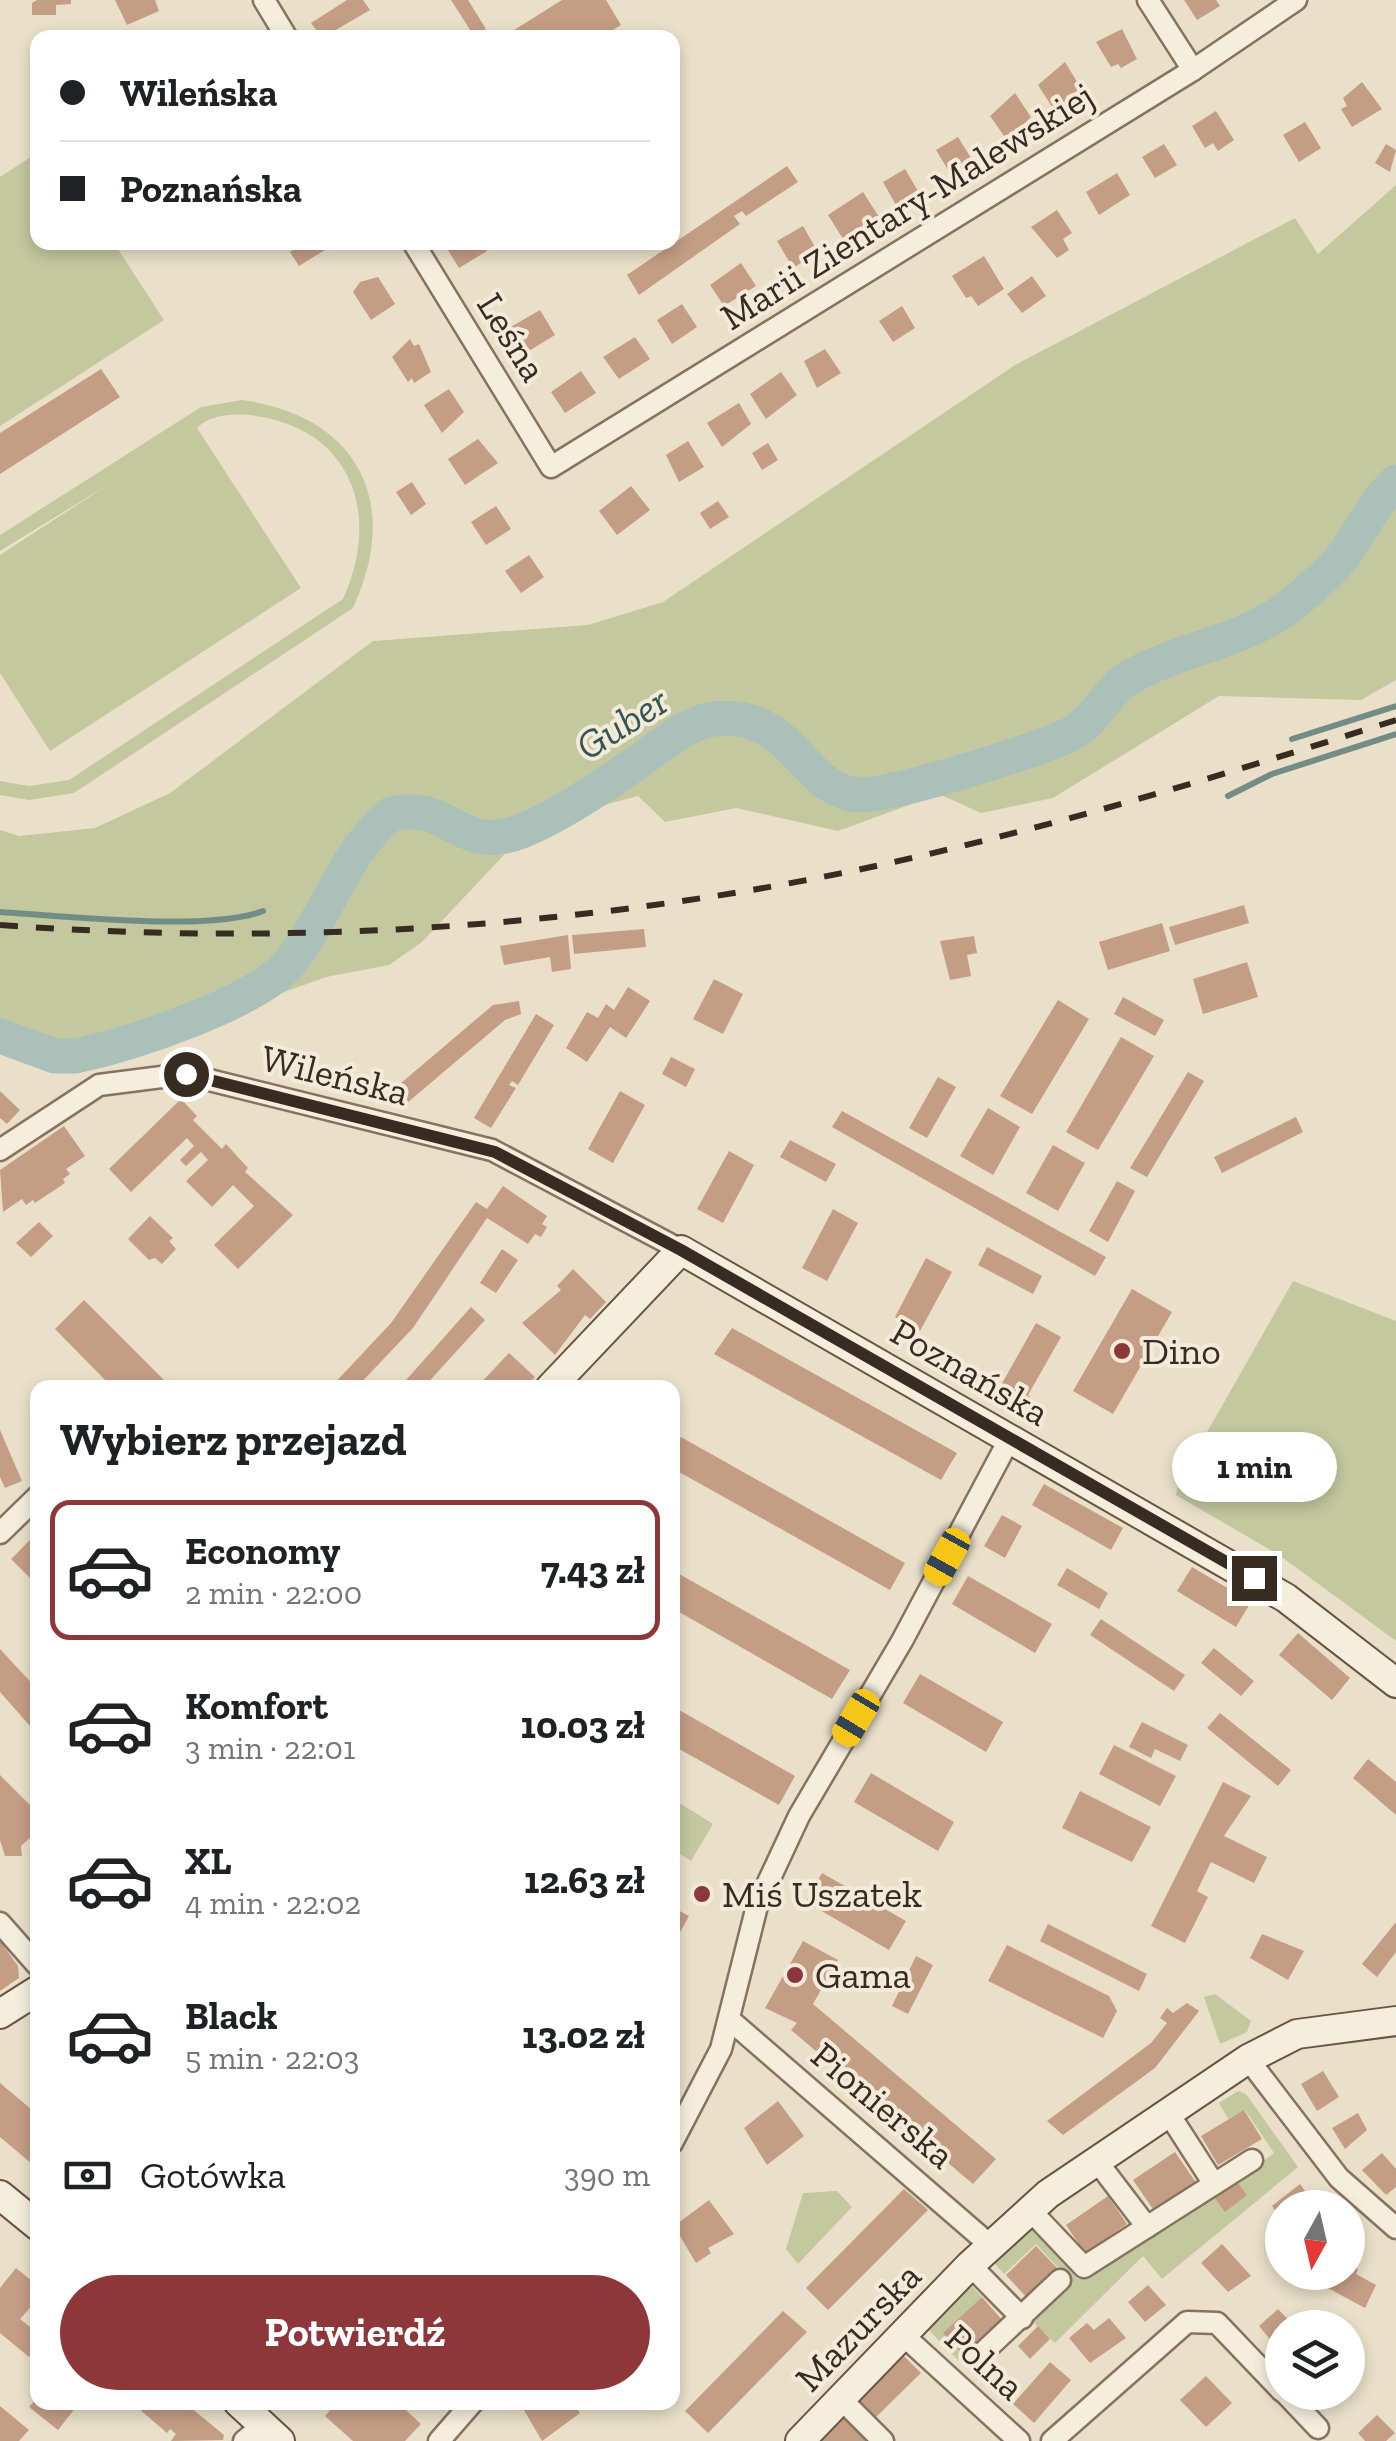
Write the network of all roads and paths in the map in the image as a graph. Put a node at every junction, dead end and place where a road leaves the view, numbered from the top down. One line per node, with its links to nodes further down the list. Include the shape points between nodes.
1 (264, 0): 4 (street)
2 (1148, 0): 5 (street)
3 (1296, 0): 5 (street, Marii Zientary-Malewskiej)
4 (281, 30)
5 (1193, 70): 7 (street, Marii Zientary-Malewskiej)
6 (418, 250): 7 (street, Leśna)
7 (551, 467)
8 (0, 1150): 9 (street, Wileńska, via 99,1085 186,1074)
9 (492, 1150): 10 (street, Poznańska)
10 (681, 1250): 11 (street); 12 (street, Poznańska)
11 (558, 1380)
12 (1010, 1438): 15 (street, Poznańska, via 1286,1598); 20 (street, via 902,1641 798,1816 757,1906)
13 (30, 1504): 14 (street)
14 (0, 1533)
15 (1396, 1683)
16 (0, 1923): 17 (street)
17 (30, 1957)
18 (30, 1995): 19 (street)
19 (0, 2014)
20 (730, 2020): 24 (street); 33 (street, Pionierska)
21 (1396, 2021): 22 (street, Mazurska, via 1297,2034)
22 (1248, 2059): 23 (street, Mazurska); 32 (street, via 1339,2178)
23 (1169, 2114): 25 (street, Mazurska); 27 (street)
24 (680, 2127)
25 (1096, 2160): 29 (street, Mazurska); 31 (street)
26 (1252, 2160): 27 (street)
27 (1214, 2184): 31 (street)
28 (0, 2195): 30 (street)
29 (1029, 2209): 31 (street, via 1084,2267); 33 (street, Mazurska)
30 (30, 2219)
31 (1147, 2227)
32 (1396, 2228)
33 (980, 2255): 35 (street, Mazurska); 36 (street, Mazurska)
34 (1060, 2280): 35 (street)
35 (1022, 2318): 37 (street)
36 (903, 2334): 39 (street, Mazurska); 48 (street, Polna)
37 (977, 2358)
38 (1265, 2373): 49 (street, via 1217,2322 1186,2322)
39 (841, 2398): 46 (street, Mazurska); 47 (street)
40 (244, 2410): 44 (street)
41 (466, 2410): 45 (street)
42 (1300, 2410): 43 (street)
43 (1318, 2428)
44 (262, 2436)
45 (439, 2441)
46 (800, 2441)
47 (883, 2441)
48 (1020, 2441)
49 (1052, 2441)

